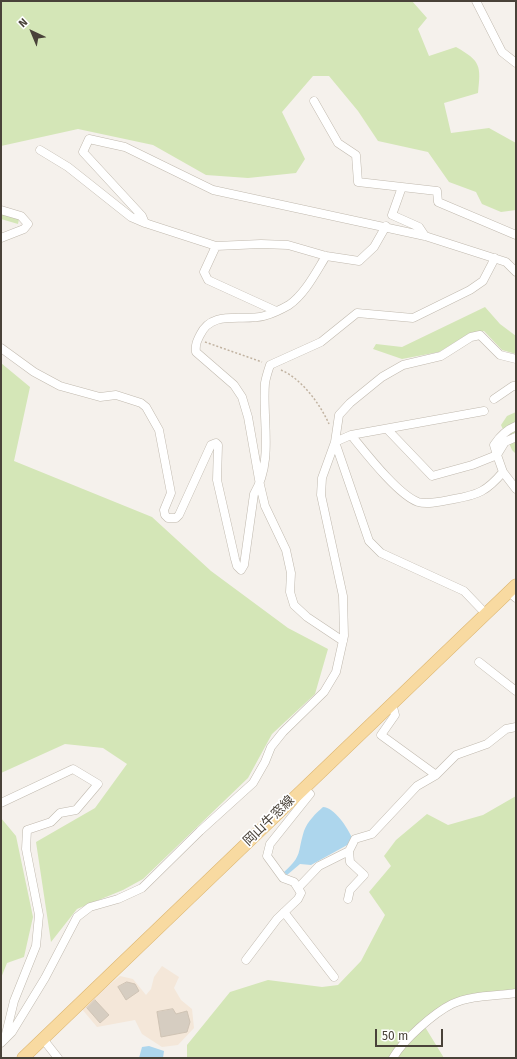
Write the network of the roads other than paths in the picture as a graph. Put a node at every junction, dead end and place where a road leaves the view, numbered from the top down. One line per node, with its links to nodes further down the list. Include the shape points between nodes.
1 (476, 1): 2 (street, via 502,52)
2 (516, 63)
3 (314, 101): 5 (street, via 338,143 356,155 358,182)
4 (40, 150): 7 (street, via 68,167 131,217)
5 (402, 187): 9 (street, via 437,191 438,202); 10 (street, via 392,215 419,227)
6 (1, 210): 11 (street, via 21,216 28,224 24,229)
7 (145, 222): 8 (street, via 83,152 89,139 125,146 213,190); 12 (street)
8 (386, 226): 10 (street); 13 (street, via 374,247 359,260)
9 (516, 235)
10 (425, 236): 14 (street)
11 (1, 238)
12 (216, 246): 13 (street, via 288,245); 16 (street, via 204,272 208,280)
13 (326, 256): 16 (street, via 299,295)
14 (495, 258): 15 (street, via 506,262); 29 (street, via 483,281 413,318 357,313 321,342 270,365 265,382 264,470)
15 (516, 272)
16 (276, 311): 29 (street, via 263,316 222,318 212,321 204,327 195,347 196,352 234,386 242,397)
17 (1, 348): 29 (street, via 34,372 60,386 100,397 116,395 146,407 160,430 171,493 164,510 168,518 176,518 179,515 211,445 216,443 217,480 234,559 241,570 254,494)
18 (516, 359): 26 (street, via 500,355 480,335 471,337 441,356 402,365 382,377 339,415)
19 (516, 386): 20 (street)
20 (494, 399)
21 (484, 411): 23 (street)
22 (516, 426): 27 (street, via 509,428 499,437 494,445)
23 (386, 429): 24 (street); 27 (street, via 432,476)
24 (351, 435): 26 (street); 28 (street, via 394,485 418,502 468,497 491,487)
25 (516, 437): 27 (street, via 505,442)
26 (335, 442): 32 (street, via 369,541 381,553 464,591); 33 (street, via 322,478 321,495 343,596)
27 (497, 455): 28 (street)
28 (503, 472): 30 (street)
29 (260, 484): 33 (street, via 265,506 286,550 291,573 290,592 294,605 307,618)
30 (516, 489)
31 (514, 592): 32 (main road, 岡山牛窓線)
32 (486, 614): 36 (main road, 岡山牛窓線)
33 (343, 641): 49 (street, via 336,672 324,692 271,747 253,784 142,888 118,899 90,907 77,916 45,978 12,1032)
34 (479, 662): 35 (street)
35 (516, 691)
36 (392, 703): 38 (street, via 395,715 381,735); 39 (main road, 岡山牛窓線)
37 (516, 727): 38 (street, via 506,729 487,744 456,755)
38 (436, 775): 41 (street, via 417,786 372,834 355,839)
39 (304, 788): 42 (street, via 310,794 270,844 267,856 283,878 294,882); 48 (main road, 岡山牛窓線)
40 (1, 803): 49 (street, via 73,769 98,784 76,810 60,813 51,822 27,830 26,849 39,915 36,946 14,1001)
41 (349, 851): 42 (street, via 319,866); 43 (street, via 350,862 364,875 350,890)
42 (298, 888): 44 (street, via 301,893)
43 (348, 899)
44 (284, 912): 45 (street); 46 (street)
45 (246, 960)
46 (334, 977)
47 (516, 993): 52 (street, via 468,999 452,1004 419,1029 398,1049)
48 (43, 1039): 50 (main road, 岡山牛窓線); 51 (street)
49 (3, 1041)
50 (23, 1058)
51 (58, 1058)
52 (394, 1058)

